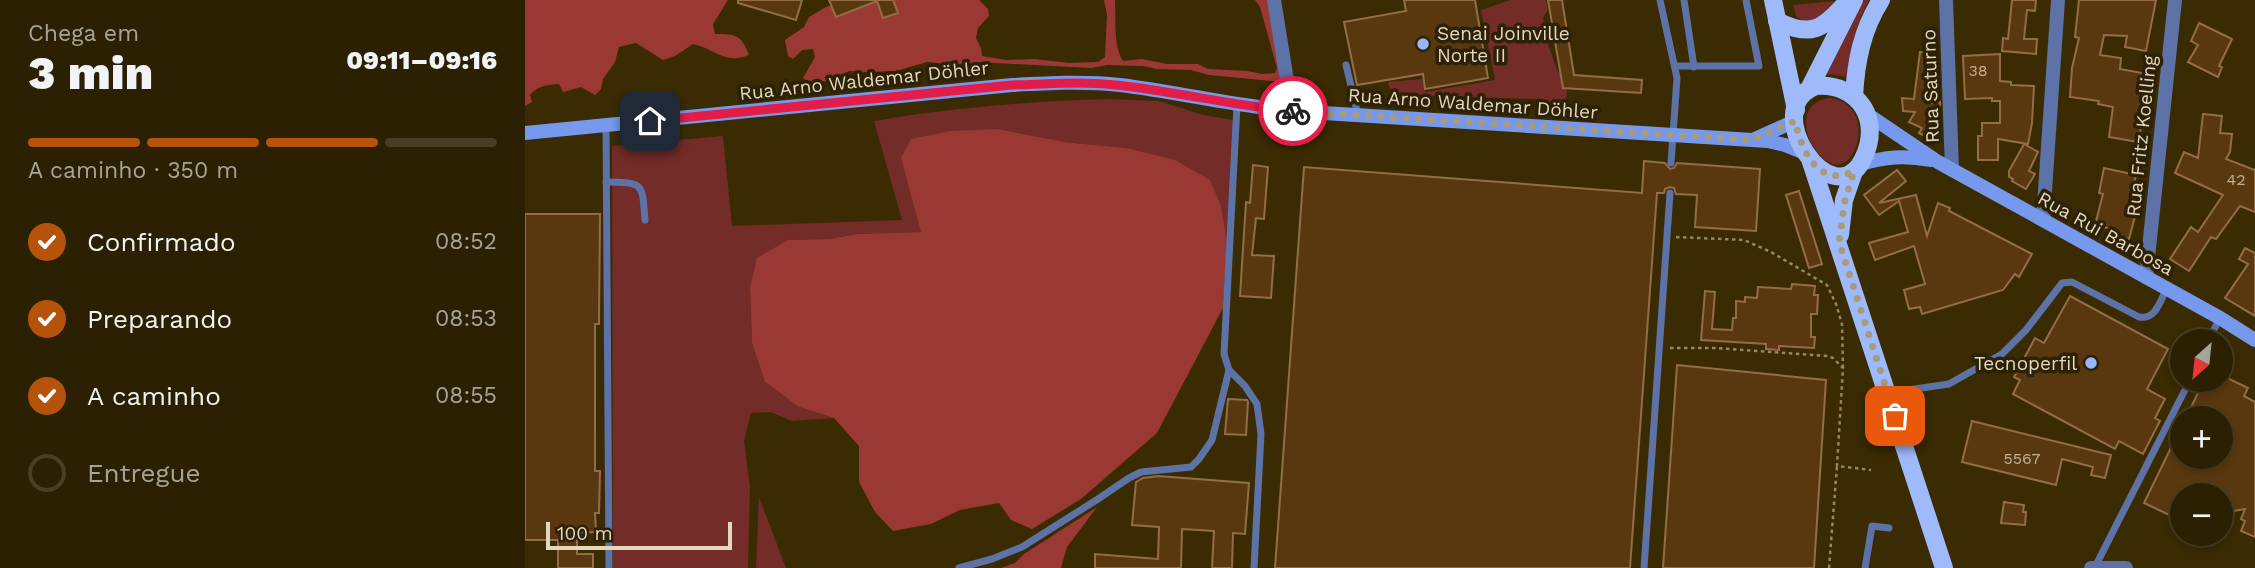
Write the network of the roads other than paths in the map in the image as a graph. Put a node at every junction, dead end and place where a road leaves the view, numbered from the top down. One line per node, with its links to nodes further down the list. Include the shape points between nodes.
1 (1274, 0): 20 (street)
2 (1660, 0): 15 (lane)
3 (1684, 0): 16 (lane)
4 (1746, 0): 16 (lane, via 1759,66)
5 (1773, 0): 12 (main road)
6 (1849, 0): 12 (main road, via 1812,30 1794,30)
7 (1854, 0): 17 (main road)
8 (1881, 0): 18 (main road, via 1861,44)
9 (1946, 0): 32 (street, Rua Saturno)
10 (2058, 0): 35 (street)
11 (2175, 0): 38 (street, Rua Fritz Koelling)
12 (1777, 21): 13 (main road)
13 (1782, 45): 17 (main road); 22 (main road)
14 (1346, 65): 23 (lane)
15 (1676, 66): 16 (lane); 26 (lane)
16 (1694, 67)
17 (1809, 89): 18 (main road, via 1826,86); 22 (main road)
18 (1854, 96): 21 (main road)
19 (1237, 105): 20 (main road, Rua Arno Waldemar Döhler); 24 (main road, Rua Arno Waldemar Döhler, via 1118,85 1052,83); 43 (lane, via 1224,354)
20 (1292, 111): 23 (main road, Rua Arno Waldemar Döhler)
21 (1867, 114): 29 (main road, Rua Rui Barbosa); 31 (main road, via 1870,143)
22 (1795, 115): 27 (main road, Rua Arno Waldemar Döhler); 28 (main road, via 1799,142)
23 (1358, 116): 26 (main road, Rua Arno Waldemar Döhler)
24 (605, 125): 25 (main road, Rua Arno Waldemar Döhler); 33 (lane)
25 (525, 133)
26 (1674, 135): 27 (main road, Rua Arno Waldemar Döhler); 30 (lane)
27 (1752, 140): 28 (main road, Rua Arno Waldemar Döhler, via 1785,145)
28 (1808, 157): 31 (main road, via 1837,176); 37 (main road)
29 (1938, 162): 31 (main road, Rua Rui Barbosa, via 1899,156); 32 (main road, Rua Rui Barbosa)
30 (1671, 163)
31 (1857, 167): 37 (main road, via 1845,200)
32 (1952, 170): 35 (main road, Rua Rui Barbosa)
33 (606, 182): 36 (lane, via 639,185); 47 (lane)
34 (1670, 193): 50 (lane)
35 (2043, 219): 38 (main road, Rua Rui Barbosa)
36 (645, 220)
37 (1839, 242): 45 (main road)
38 (2146, 276): 39 (main road, Rua Rui Barbosa)
39 (2167, 288): 40 (main road, Rua Rui Barbosa); 45 (lane, via 2147,318 2072,282 2061,283 2027,330 2002,354 1949,384)
40 (2220, 318): 41 (lane); 42 (main road, Rua Rui Barbosa)
41 (2214, 329)
42 (2255, 340)
43 (1229, 370): 48 (lane, via 1212,440 1191,467 1141,472 1021,547); 49 (lane, via 1257,404 1261,434)
44 (2184, 392): 53 (lane)
45 (1887, 393): 52 (main road)
46 (1889, 528): 51 (lane, via 1872,526)
47 (609, 568)
48 (959, 568)
49 (1254, 568)
50 (1644, 568)
51 (1865, 568)
52 (1944, 568)
53 (2093, 568): 54 (street)
54 (2126, 568)

